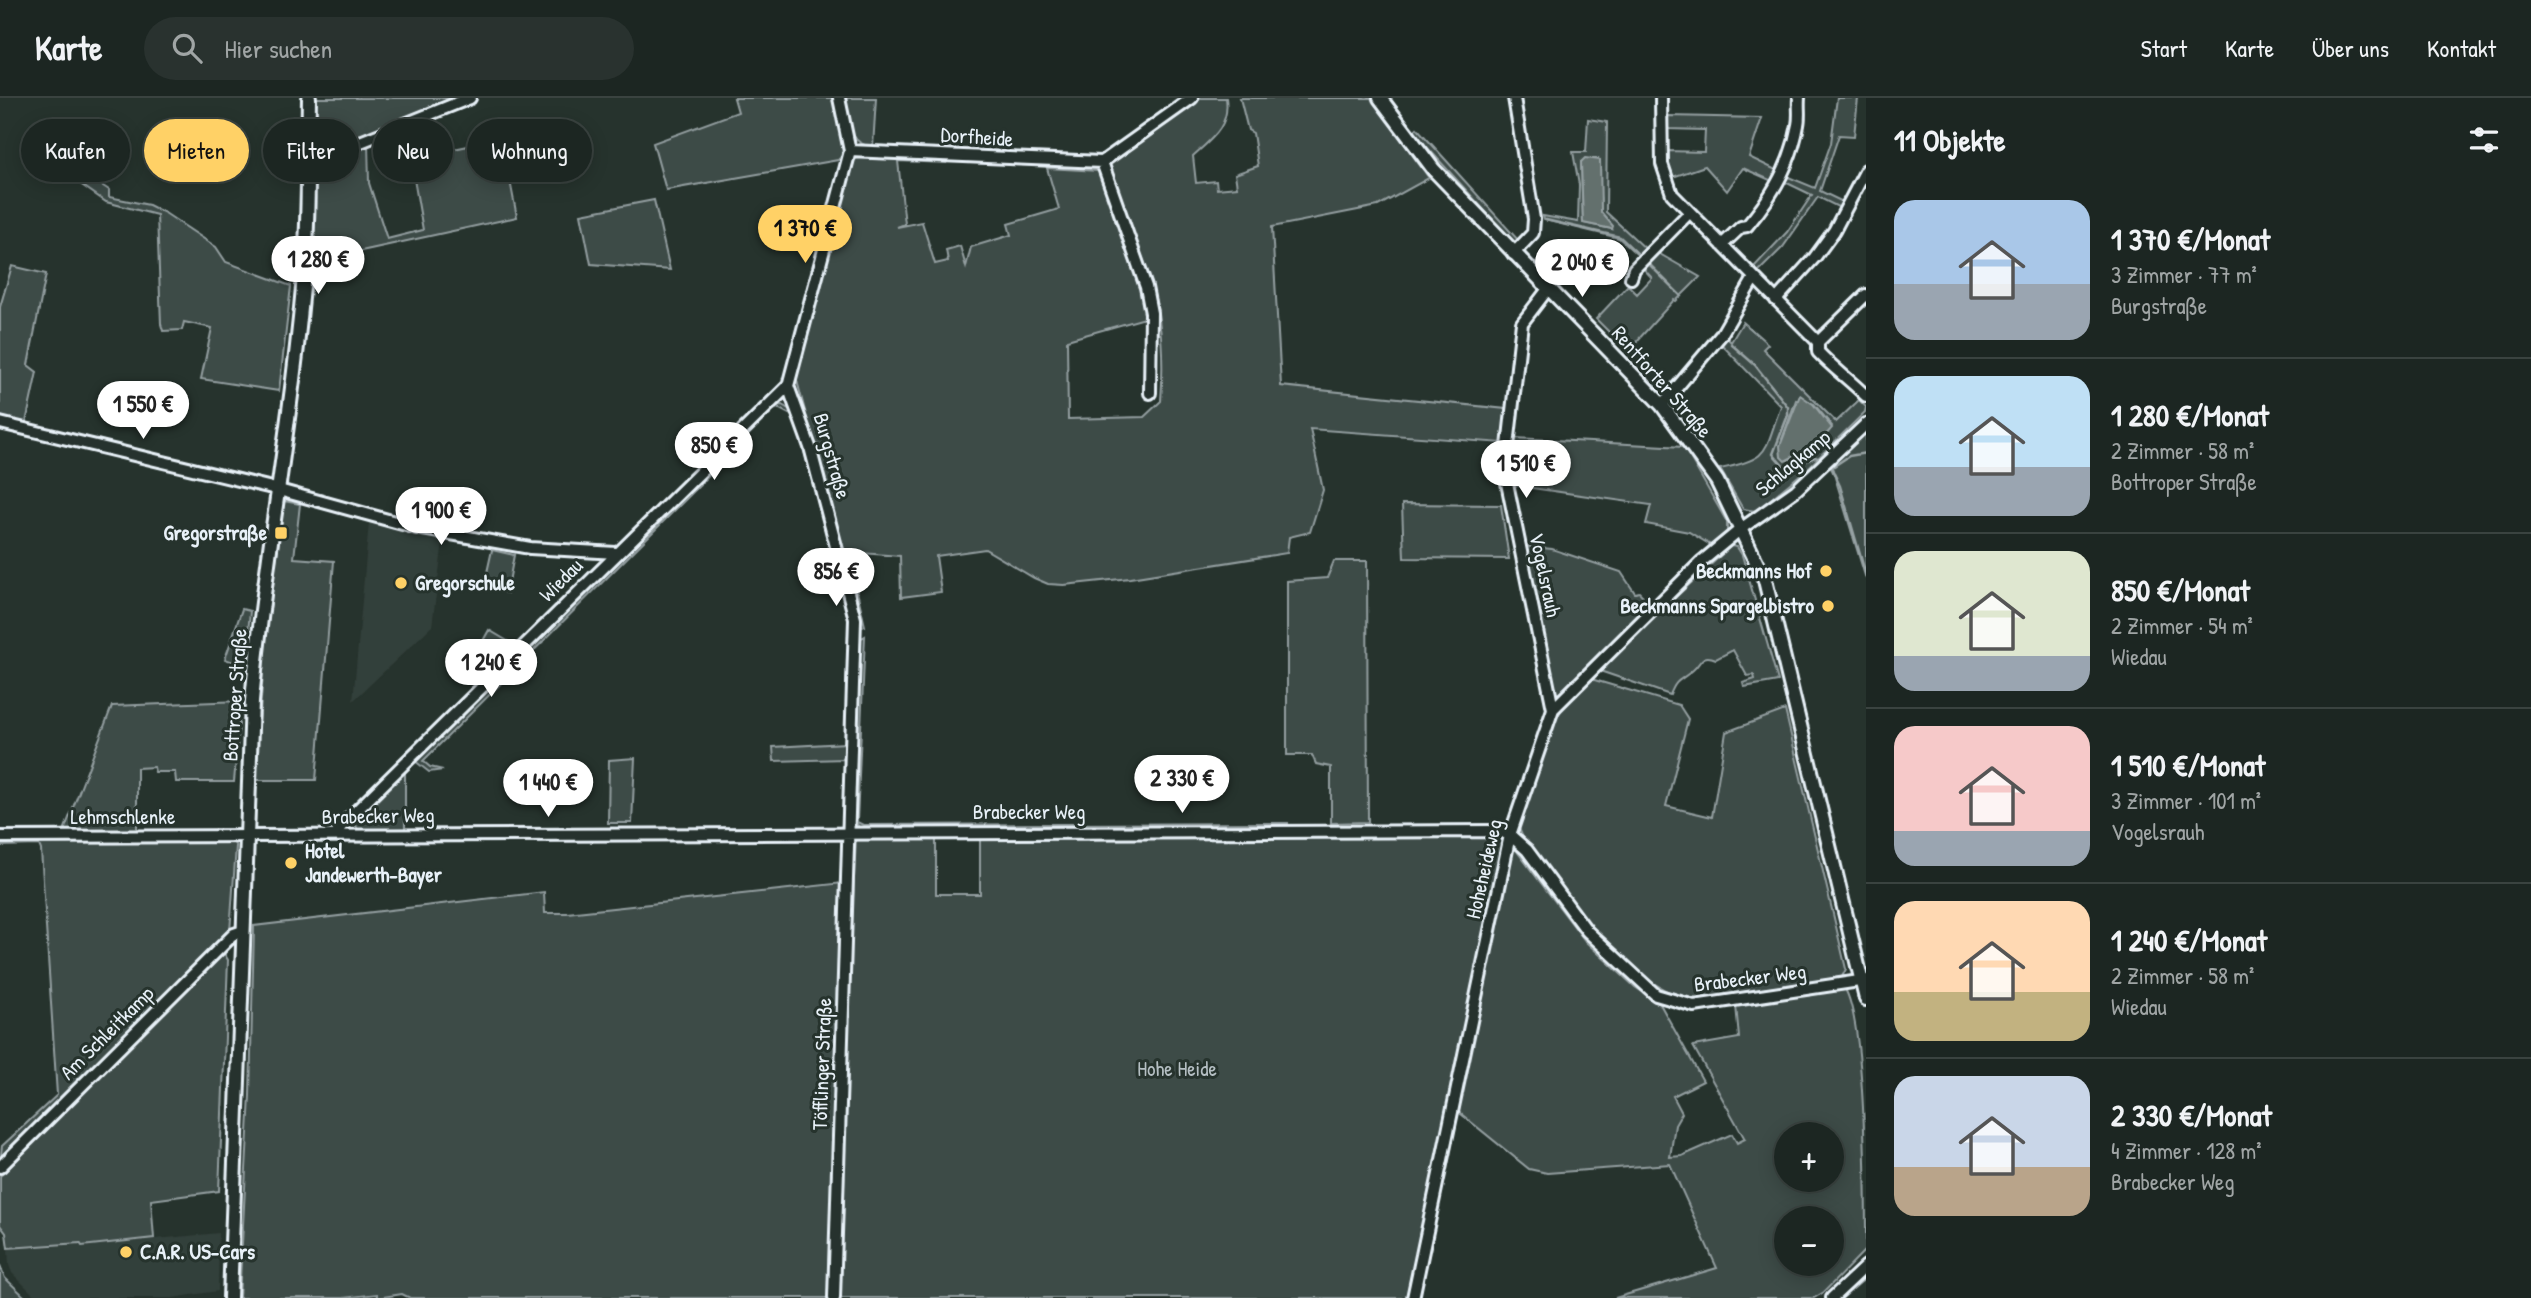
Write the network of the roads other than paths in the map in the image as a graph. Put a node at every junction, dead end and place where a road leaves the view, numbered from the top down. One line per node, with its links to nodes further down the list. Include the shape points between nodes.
1 (309, 98): 9 (main road, Bottroper Straße)
2 (470, 98): 10 (street)
3 (839, 98): 11 (street)
4 (1192, 98): 12 (street)
5 (1380, 98): 17 (main road, Rentforter Straße, via 1434,170)
6 (1514, 98): 17 (street, via 1534,219 1533,233)
7 (1661, 98): 15 (street, via 1662,164 1672,194)
8 (1799, 98): 16 (street, via 1791,152 1776,186 1746,226)
9 (309, 119)
10 (359, 143)
11 (850, 151): 12 (street, Dorfheide); 24 (street)
12 (1102, 162): 25 (street, via 1146,287 1151,313)
13 (1866, 170): 22 (street, via 1834,231)
14 (307, 182): 30 (main road, Bottroper Straße, via 300,310)
15 (1689, 213): 16 (street); 18 (street, via 1634,269)
16 (1722, 245): 19 (street)
17 (1513, 254): 20 (main road, Rentforter Straße)
18 (1631, 278)
19 (1754, 278): 22 (street); 27 (street, via 1721,335)
20 (1548, 289): 27 (main road, Rentforter Straße); 33 (street, Vogelsrauh, via 1522,323 1505,473)
21 (1866, 295): 23 (street)
22 (1776, 300): 23 (street)
23 (1818, 342): 26 (street, via 1818,352)
24 (788, 386): 32 (street, Wiedau); 34 (street, Burgstraße, via 799,408 856,619)
25 (1150, 393)
26 (1866, 396)
27 (1662, 405): 31 (main road, Rentforter Straße, via 1705,461)
28 (0, 423): 30 (street)
29 (1866, 424): 31 (street, Schlagkamp, via 1796,490)
30 (276, 490): 32 (street, via 417,528 530,548); 38 (main road, Bottroper Straße, via 253,688)
31 (1742, 528): 33 (street, Hoheheideweg, via 1671,591); 40 (main road, Rentforter Straße, via 1765,580)
32 (616, 553): 35 (street, Wiedau, via 353,814)
33 (1553, 709): 36 (street, Hoheheideweg)
34 (849, 832): 35 (street, Brabecker Weg); 36 (street, Brabecker Weg, via 1474,830); 45 (street, Töfflinger Straße)
35 (338, 835): 38 (street, Brabecker Weg)
36 (1510, 835): 40 (street, Brabecker Weg, via 1527,850 1587,931 1666,1000 1694,1006); 46 (street, Hoheheideweg)
37 (0, 837): 38 (street, Lehmschlenke)
38 (246, 837): 39 (main road, Bottroper Straße)
39 (243, 931): 42 (street, Am Schleitkamp, via 234,934); 44 (main road, Bottroper Straße)
40 (1864, 980): 41 (main road, Rentforter Straße)
41 (1866, 999)
42 (0, 1167)
43 (1866, 1266): 47 (street)
44 (230, 1298)
45 (834, 1298)
46 (1413, 1298)
47 (1832, 1298)

